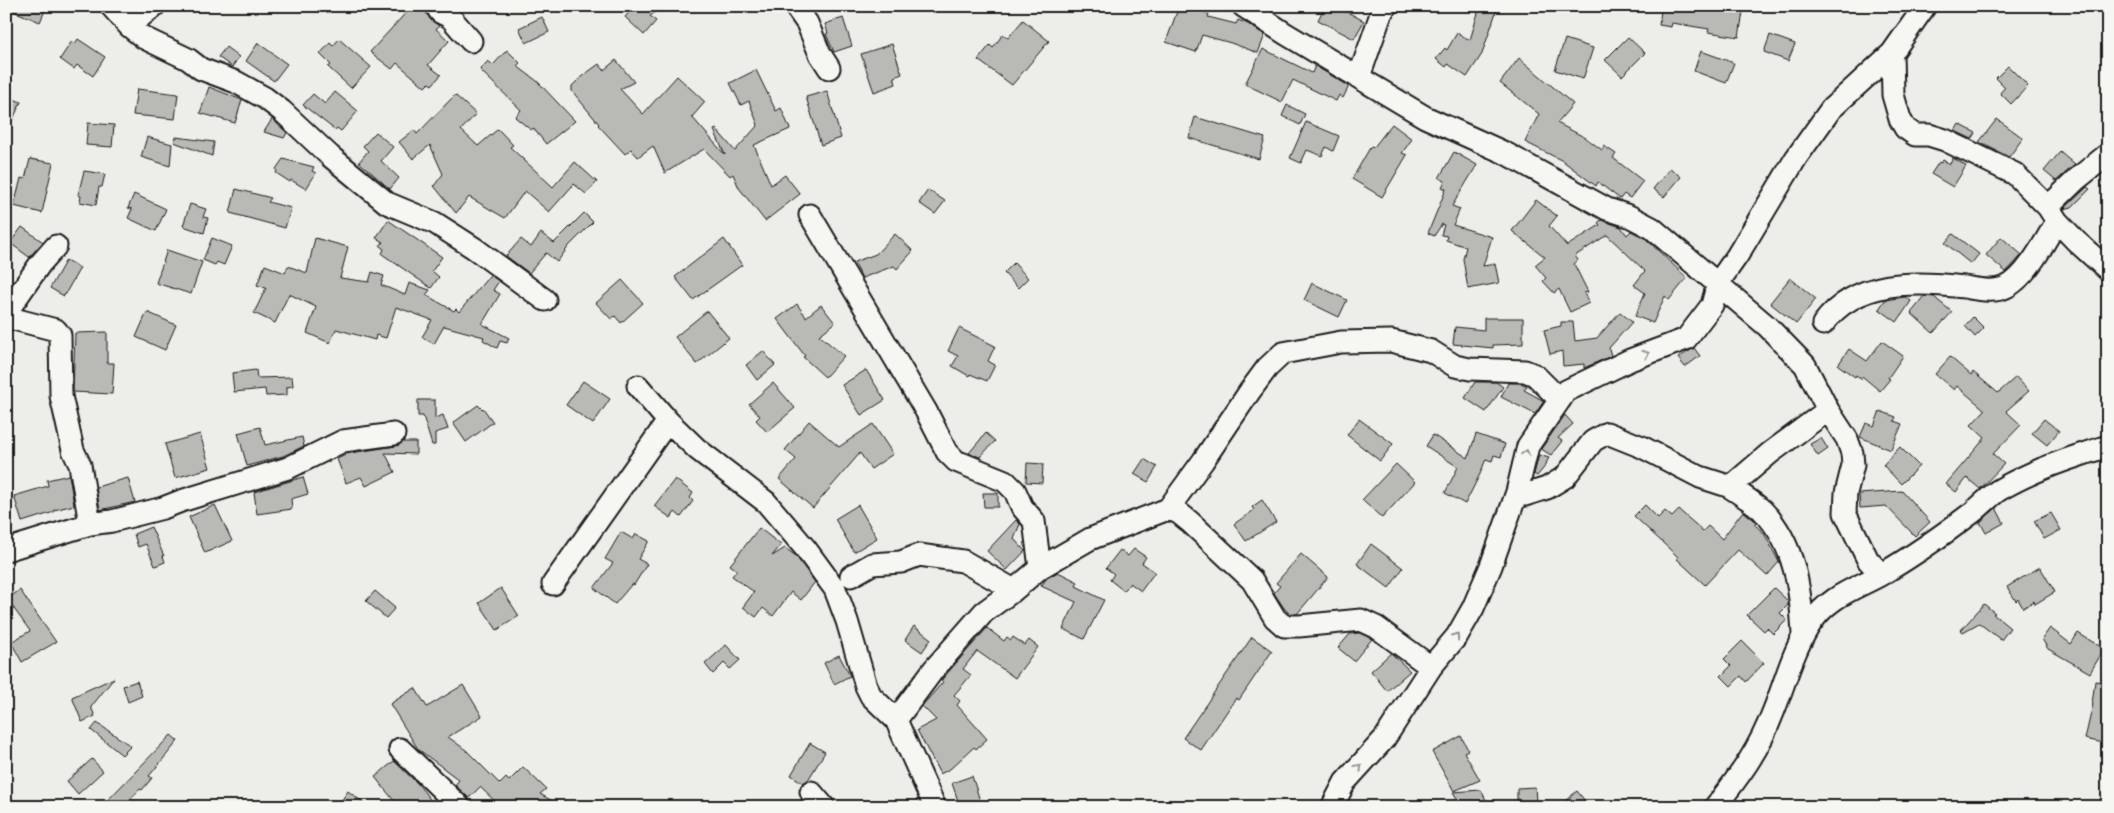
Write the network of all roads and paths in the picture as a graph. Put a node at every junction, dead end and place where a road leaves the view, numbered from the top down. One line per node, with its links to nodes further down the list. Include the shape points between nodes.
1 (111, 6): 8 (street)
2 (154, 6): 8 (street)
3 (436, 6): 9 (street)
4 (795, 6): 11 (street)
5 (1243, 6): 12 (street)
6 (1386, 6): 12 (street)
7 (1925, 6): 10 (street)
8 (129, 26): 19 (street, via 144,38 188,59 201,69 236,82 265,98 387,204 435,223)
9 (471, 41)
10 (1892, 53): 14 (street, via 1893,95 1905,128 1915,135 1945,140 2014,174); 18 (street, via 1832,109 1796,158)
11 (829, 68)
12 (1359, 77): 18 (street, via 1425,117 1505,153 1607,209 1652,228)
13 (2108, 154): 14 (street, via 2077,179)
14 (2052, 214): 17 (street); 21 (street, via 2026,267 2006,287 1982,290 1918,284 1882,286 1832,311)
15 (810, 215): 33 (street, via 947,452 956,461 1005,481 1015,491 1022,507 1034,521)
16 (56, 246): 20 (street)
17 (2108, 270)
18 (1718, 283): 23 (street, one-way to 18, via 1566,391 1622,364 1686,339 1712,306); 24 (street, via 1805,365)
19 (545, 300)
20 (7, 311): 31 (street, via 56,330 60,335 61,396 73,450 80,465)
21 (1823, 324)
22 (638, 386): 25 (street)
23 (1560, 400): 29 (street, one-way to 23, via 1528,446); 30 (street, via 1535,375 1525,371 1455,366 1430,351 1391,341 1341,342 1283,353 1255,383)
24 (1828, 410): 28 (street); 34 (street, via 1852,453 1845,513 1868,560)
25 (668, 421): 36 (street); 40 (street, via 766,502 805,548 835,589 871,696)
26 (394, 434): 31 (street, via 343,440 288,468 163,508)
27 (2108, 446): 34 (street, via 2065,459 2005,487)
28 (1728, 486): 29 (street, via 1700,477 1607,433 1593,441 1566,477 1533,493); 38 (street, via 1762,510 1781,534 1798,582)
29 (1517, 492): 39 (street, one-way to 29, via 1473,608)
30 (1168, 510): 33 (street, via 1090,539); 39 (street, via 1179,513 1190,522 1252,580 1275,618 1284,626 1361,620 1376,627)
31 (90, 524): 32 (street)
32 (6, 550)
33 (1040, 568): 37 (street)
34 (1881, 574): 38 (street, via 1825,605)
35 (850, 576): 37 (street, via 872,564 901,562 919,555 963,561)
36 (553, 584)
37 (1014, 590): 40 (street, via 984,612 934,669)
38 (1803, 635): 45 (street, via 1759,746)
39 (1431, 668): 44 (street, one-way to 39, via 1345,782 1384,738)
40 (896, 720): 43 (street)
41 (400, 749): 42 (street)
42 (460, 807)
43 (935, 807)
44 (1332, 807)
45 (1716, 807)

